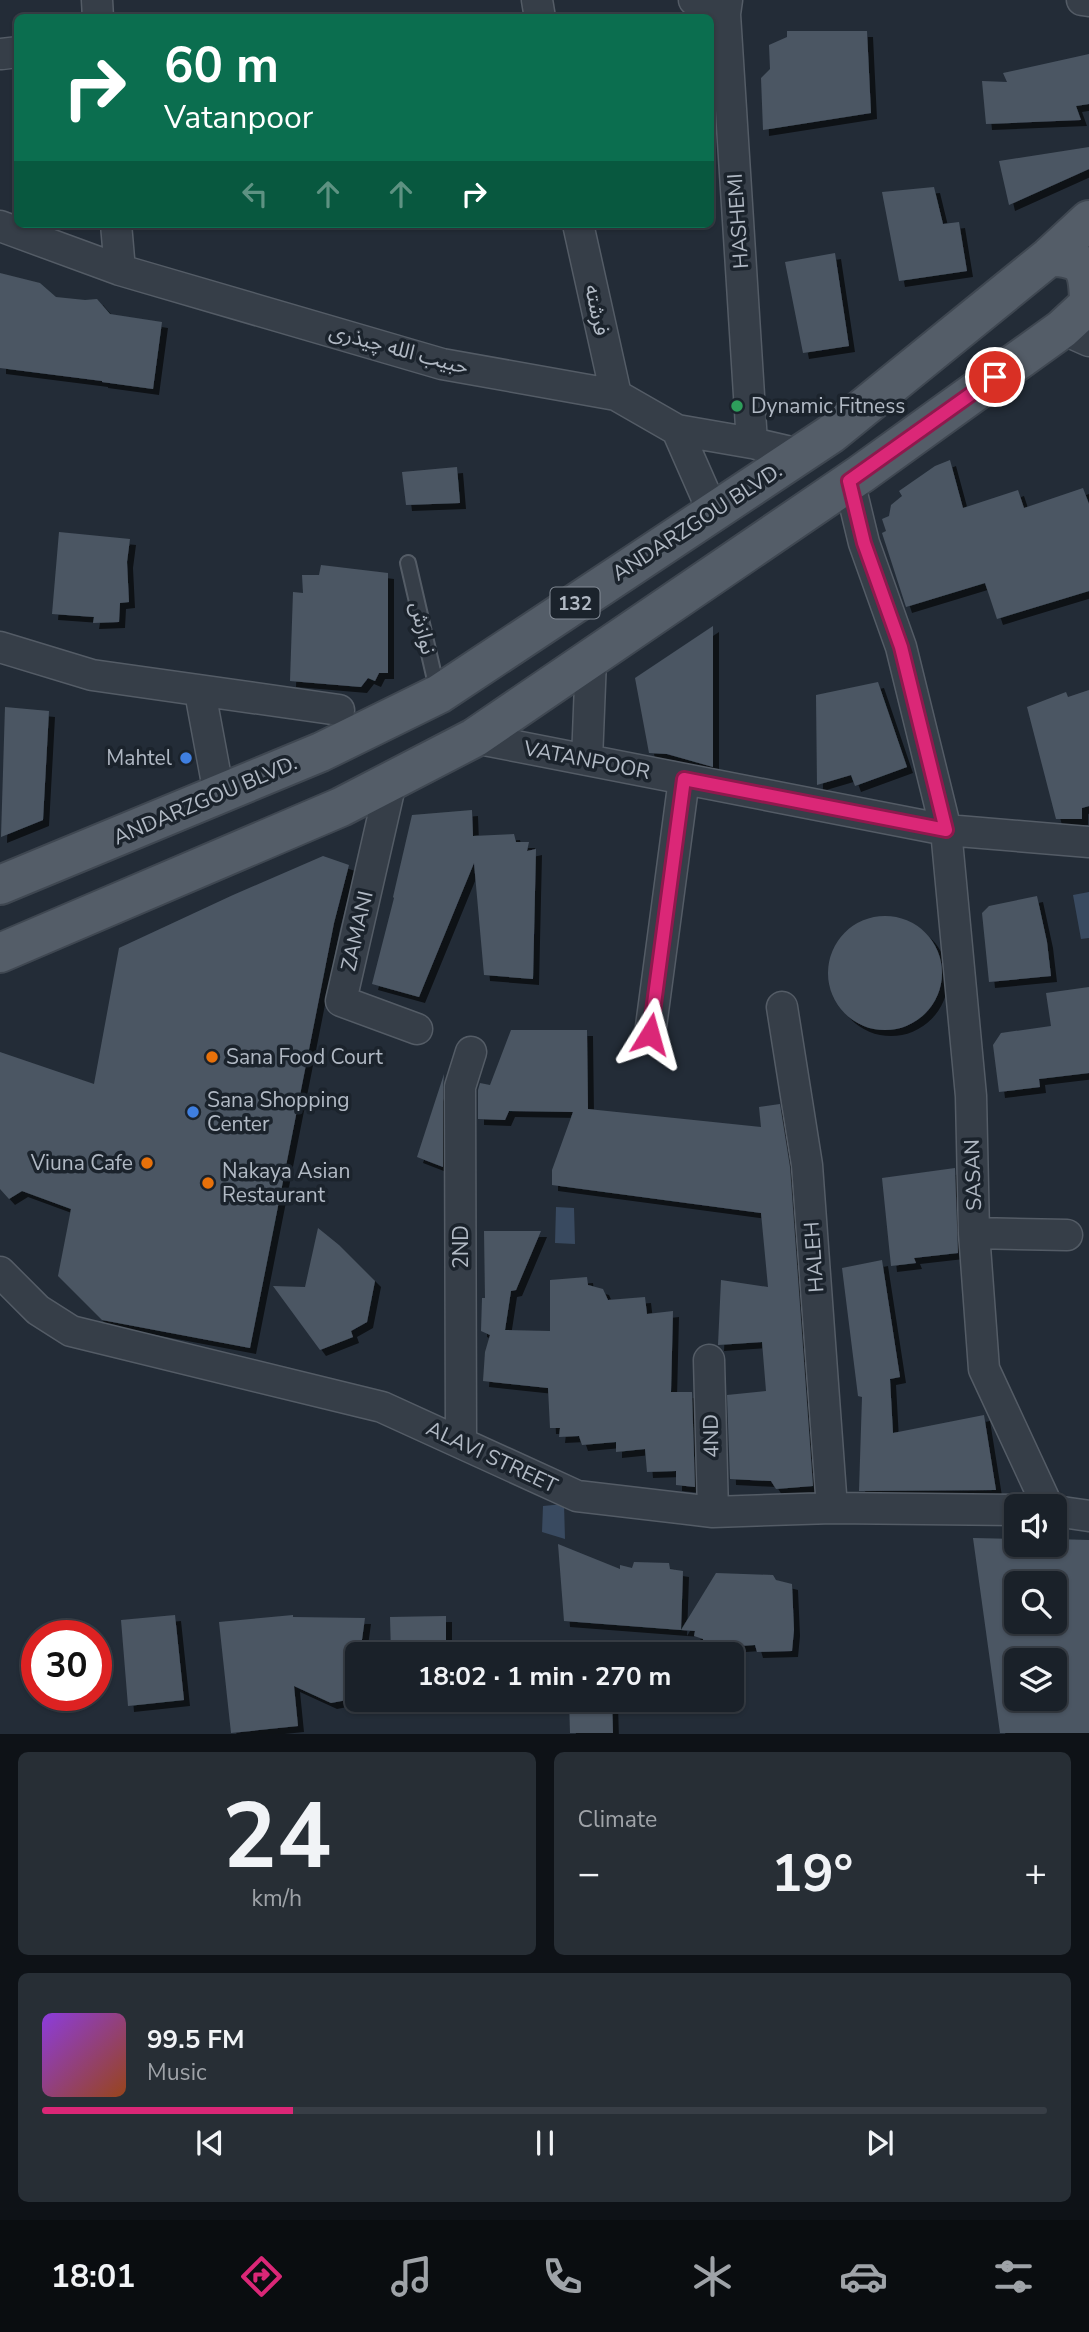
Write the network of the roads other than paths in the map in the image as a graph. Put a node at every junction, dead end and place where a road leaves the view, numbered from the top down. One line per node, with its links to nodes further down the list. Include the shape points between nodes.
1 (694, 0): 4 (street)
2 (1082, 0): 3 (street)
3 (1089, 1)
4 (726, 7): 14 (street, HASHEMI)
5 (1089, 220): 9 (main road, ANDARZGOU BLVD. / 132)
6 (0, 226): 10 (street, حبیب الله چیذری)
7 (116, 228): 10 (street)
8 (579, 228): 12 (street, فرشته)
9 (1049, 257): 11 (main road, via 1071,258 1080,264 1087,278); 15 (main road, ANDARZGOU BLVD. / 132, via 831,434)
10 (120, 270): 12 (street, حبیب الله چیذری, via 442,364)
11 (1082, 318): 16 (main road, 132)
12 (616, 395): 13 (street, حبیب الله چیذری)
13 (677, 430): 14 (street, حبیب الله چیذری); 17 (street)
14 (752, 443): 15 (street, حبیب الله چیذری)
15 (800, 454): 17 (main road, ANDARZGOU BLVD. / 132)
16 (849, 481): 20 (main road, 132); 29 (street, SASAN, via 864,543 901,647)
17 (713, 512): 22 (main road, ANDARZGOU BLVD. / 132)
18 (408, 563): 22 (lane, نوازش)
19 (0, 647): 21 (street, via 92,675)
20 (591, 659): 24 (main road, 132); 25 (street)
21 (200, 692): 23 (street); 28 (street)
22 (439, 694): 28 (main road, ANDARZGOU BLVD. / 132)
23 (339, 710)
24 (474, 738): 25 (street, VATANPOOR); 27 (main road, 132)
25 (587, 760): 26 (street, VATANPOOR)
26 (684, 779): 29 (street, VATANPOOR); 35 (street)
27 (391, 782): 32 (main road, 132); 34 (street, ZAMANI, via 341,1001)
28 (219, 794): 31 (main road, ANDARZGOU BLVD. / 132)
29 (946, 830): 30 (street, VATANPOOR); 37 (street, SASAN, via 971,1096)
30 (1089, 842)
31 (0, 885)
32 (0, 953)
33 (782, 1007): 43 (street, HALEH, via 807,1165)
34 (417, 1029)
35 (650, 1034)
36 (471, 1052): 41 (street, 2ND, via 460,1087)
37 (974, 1233): 38 (street); 42 (street, SASAN, via 984,1369)
38 (1067, 1235)
39 (0, 1272): 41 (street, ALAVI STREET, via 38,1310 71,1331 382,1407)
40 (709, 1360): 45 (street, 4ND)
41 (461, 1443): 45 (street, ALAVI STREET, via 577,1496)
42 (1042, 1494)
43 (832, 1508): 44 (street, ALAVI STREET); 45 (street, ALAVI STREET)
44 (1004, 1510)
45 (713, 1512)
46 (1067, 1513): 47 (street)
47 (1089, 1516)

